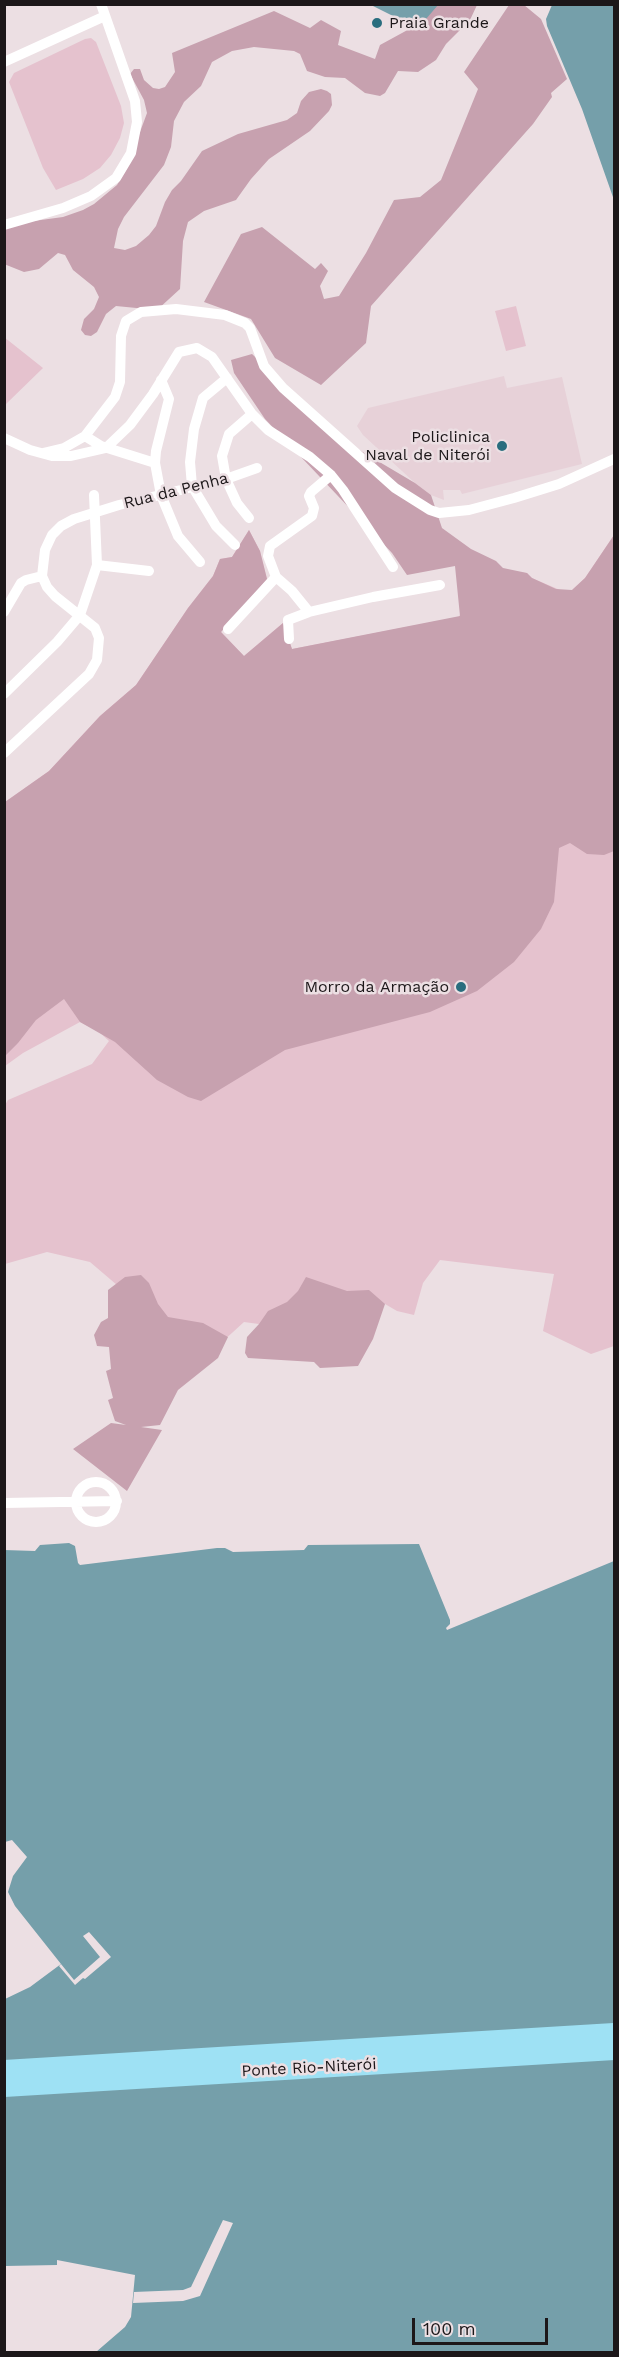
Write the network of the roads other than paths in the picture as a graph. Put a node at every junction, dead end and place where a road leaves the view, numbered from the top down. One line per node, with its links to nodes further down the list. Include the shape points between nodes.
1 (101, 4): 2 (street)
2 (105, 16): 3 (street); 4 (street, via 135,101 137,122 131,153 116,178 91,196)
3 (4, 62)
4 (4, 225)
5 (227, 378): 6 (street, via 212,357 196,348 179,352); 7 (street); 17 (street, via 203,398 194,429)
6 (161, 380): 10 (street, via 130,425); 13 (street, via 169,399)
7 (252, 414): 15 (street); 16 (street, via 229,434 222,456)
8 (85, 436): 10 (street); 11 (street, via 64,448); 12 (street, via 116,397 121,336 126,321 141,312 176,309 225,315 245,323 264,366 283,388 395,488 430,510 469,510 514,498 559,484)
9 (4, 438): 11 (street)
10 (106, 448): 11 (street, via 71,456); 13 (street)
11 (44, 453)
12 (615, 459)
13 (155, 463): 19 (street)
14 (257, 468): 16 (street, Rua da Penha)
15 (331, 475): 25 (street); 28 (street, via 309,496 314,508 312,516 270,546 268,556)
16 (226, 479): 17 (street, Rua da Penha); 21 (street)
17 (192, 486): 19 (street, Rua da Penha); 22 (street, via 216,526)
18 (94, 495): 20 (street)
19 (161, 495): 20 (street, Rua da Penha); 23 (street, via 178,536)
20 (94, 512): 24 (street); 27 (street, Rua da Penha, via 61,526 52,535 45,550)
21 (249, 518)
22 (235, 545)
23 (200, 562)
24 (97, 565): 26 (street); 32 (street)
25 (393, 567)
26 (148, 571)
27 (42, 576): 30 (street, via 21,583); 32 (street, via 55,596)
28 (276, 577): 31 (street); 33 (street)
29 (440, 585): 31 (street)
30 (4, 612)
31 (309, 612): 34 (street, via 288,620)
32 (80, 615): 35 (street, via 57,642); 37 (street, via 95,628 99,638 97,660 89,674)
33 (228, 629)
34 (289, 639)
35 (9, 681): 36 (street)
36 (4, 694)
37 (4, 753)
38 (117, 1501): 40 (street); 40 (street, via 112,1514 100,1522 86,1520); 40 (street, via 108,1485 95,1481 83,1486)
39 (4, 1503): 40 (street)
40 (75, 1503)
41 (615, 2033): 43 (highway, Ponte Rio-Niterói)
42 (615, 2050): 44 (highway, Ponte Rio-Niterói)
43 (4, 2070)
44 (4, 2087)

